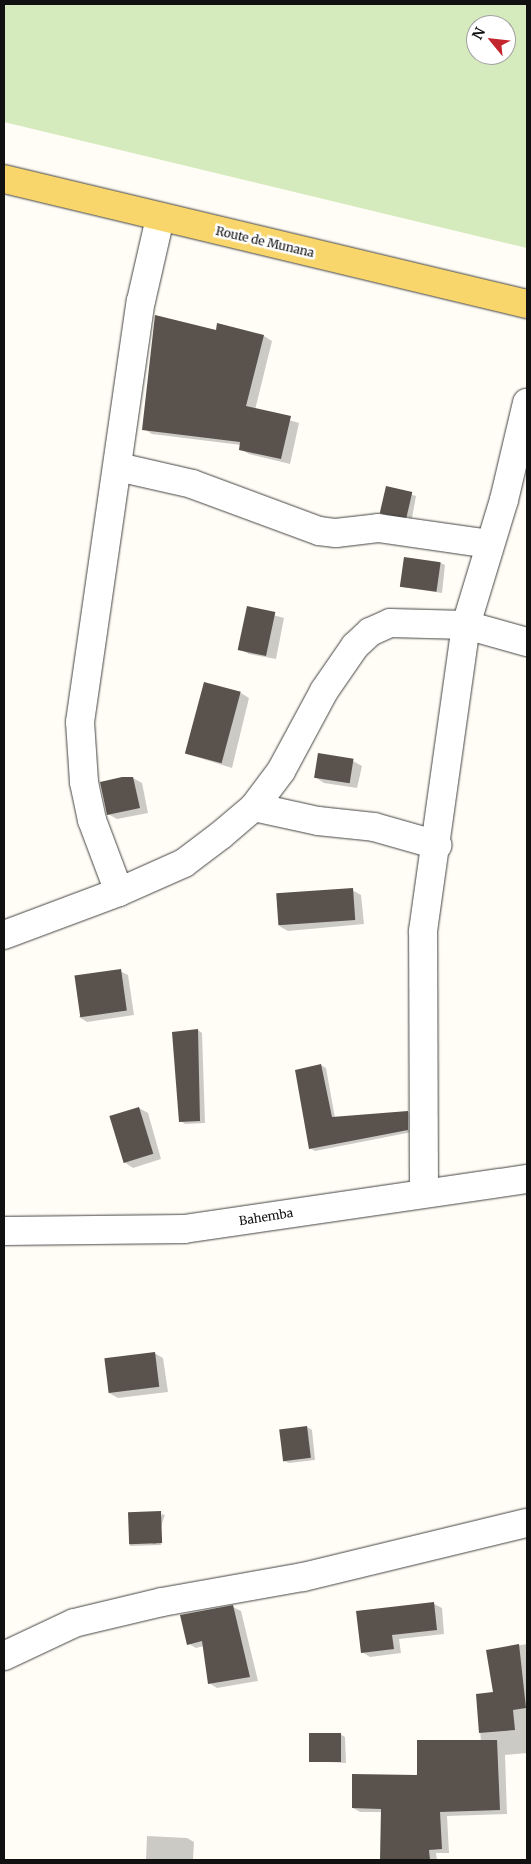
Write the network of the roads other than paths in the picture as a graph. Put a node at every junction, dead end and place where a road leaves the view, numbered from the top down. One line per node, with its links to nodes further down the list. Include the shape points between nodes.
1 (4, 179): 2 (main road, Route de Munana)
2 (160, 218): 3 (main road, Route de Munana); 5 (street, via 141,301)
3 (527, 304)
4 (527, 403): 6 (street, via 504,500)
5 (118, 467): 6 (street, via 192,484 320,531 336,533 378,528); 11 (street, via 80,722 84,782 92,820)
6 (489, 544): 7 (street)
7 (466, 624): 8 (street); 9 (street, via 390,623 370,632 355,646 324,690 281,770); 10 (street)
8 (527, 642)
9 (254, 807): 10 (street, via 318,821 374,827); 11 (street, via 184,863)
10 (436, 845): 14 (street, via 423,931)
11 (119, 892): 12 (street)
12 (4, 935)
13 (527, 1179): 14 (street, Bahemba)
14 (424, 1193): 15 (street, Bahemba, via 184,1229)
15 (4, 1231)
16 (527, 1523): 17 (street, via 303,1578 162,1602 74,1623)
17 (4, 1656)

